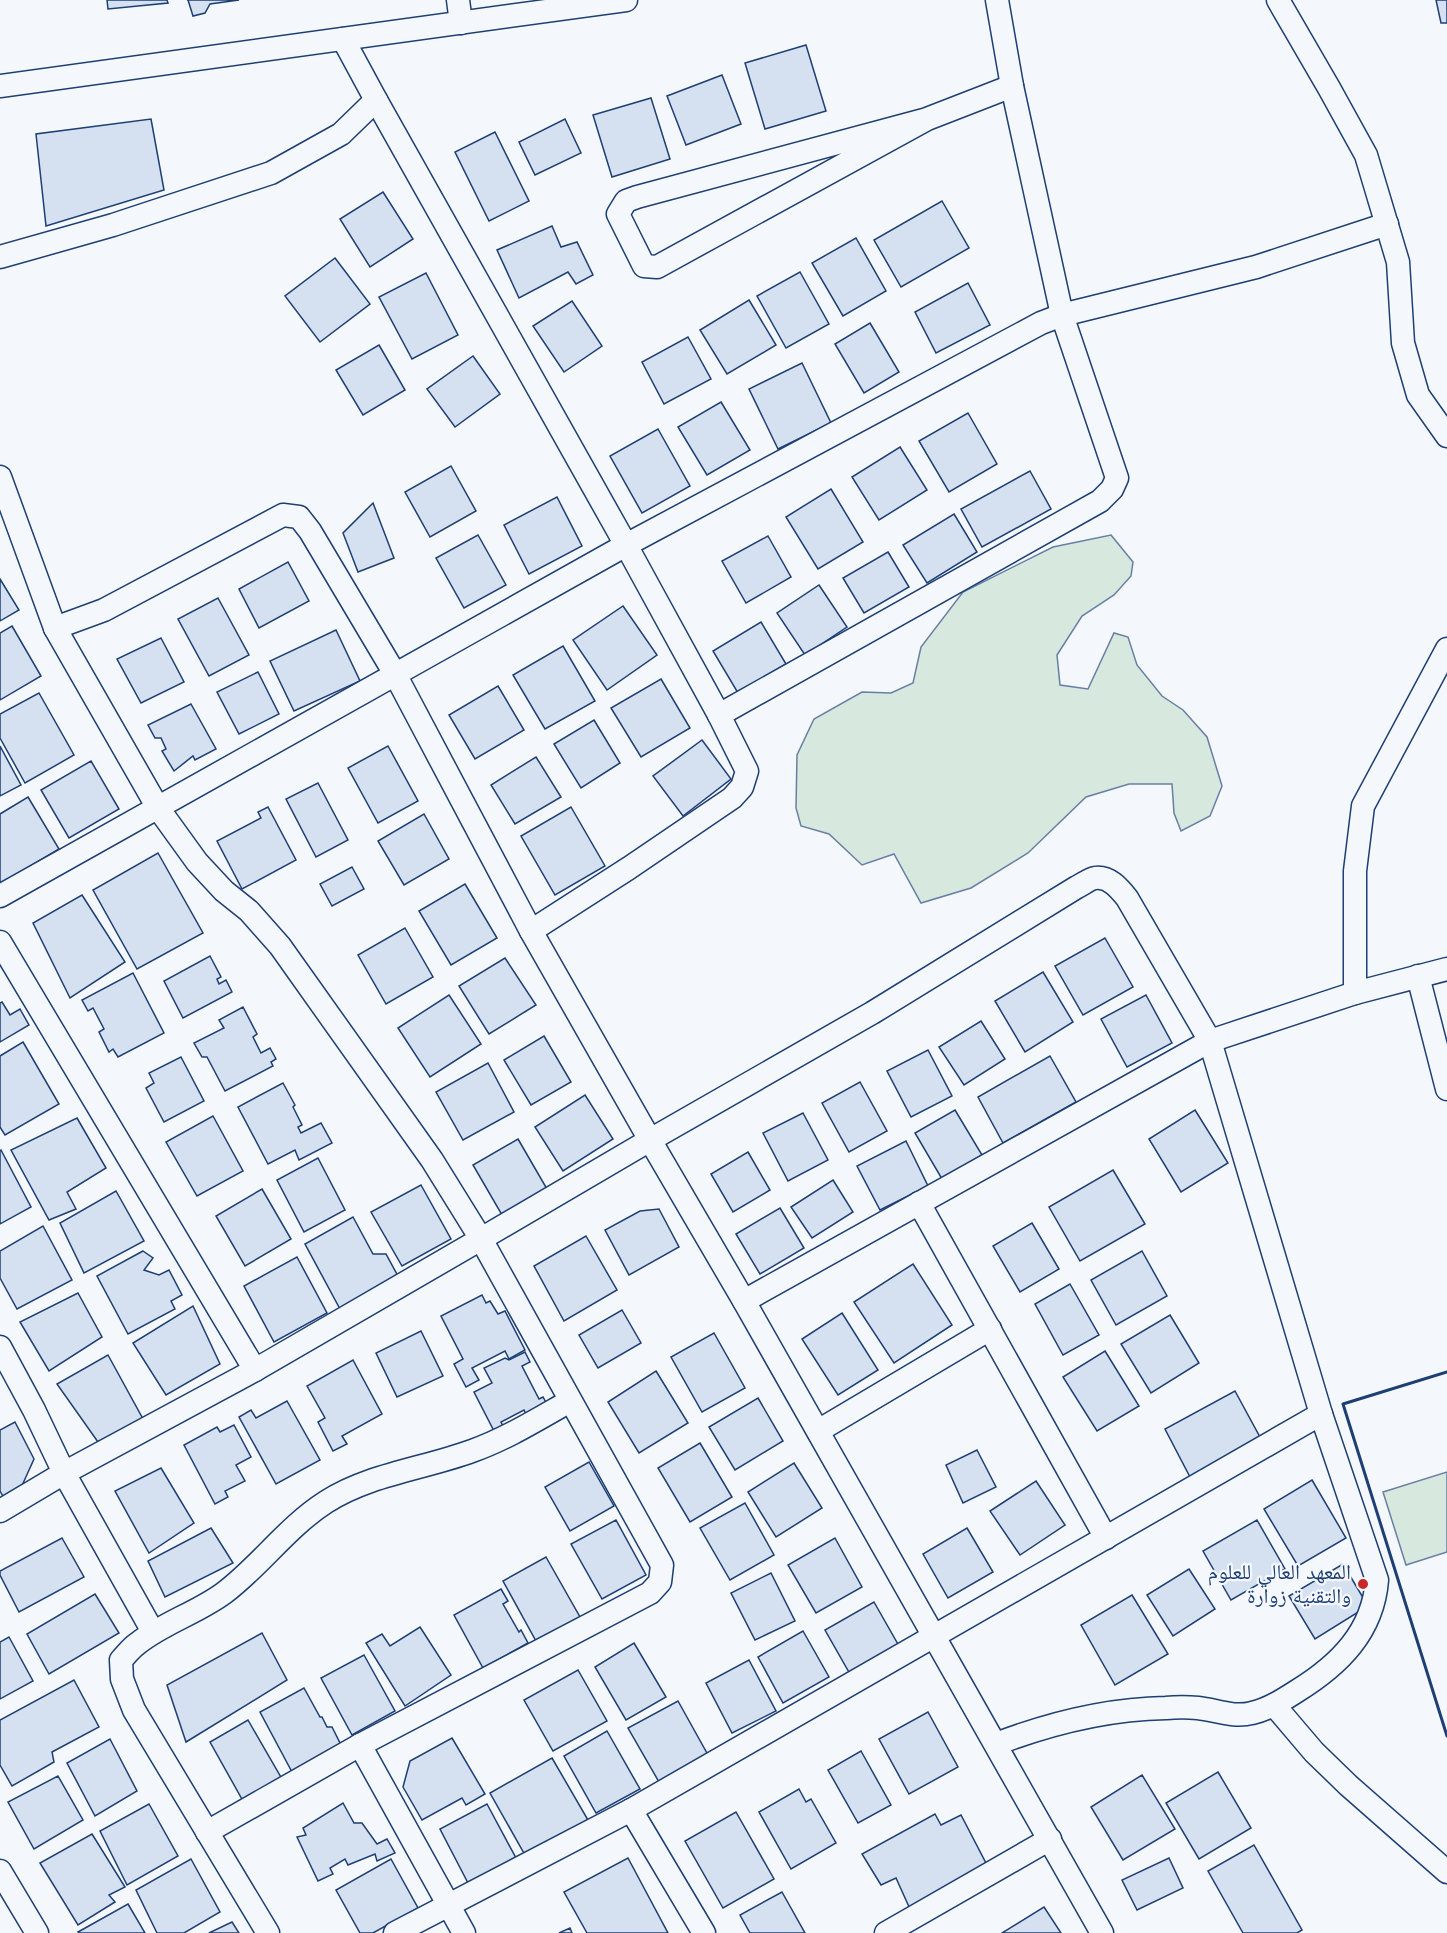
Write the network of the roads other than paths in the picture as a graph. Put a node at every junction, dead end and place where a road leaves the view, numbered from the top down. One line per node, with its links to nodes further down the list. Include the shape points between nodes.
1 (458, 0): 5 (street)
2 (626, 0): 5 (street)
3 (997, 0): 8 (street)
4 (1278, 0): 11 (street, via 1366,155)
5 (461, 22): 6 (street)
6 (343, 39): 7 (street); 9 (street)
7 (0, 86)
8 (1012, 86): 10 (street); 13 (street)
9 (376, 100): 12 (street, via 341,134 271,173); 16 (street)
10 (927, 119): 10 (street, via 657,267 644,266 618,214 626,201 637,197)
11 (1387, 224): 13 (street, via 1256,267); 14 (street, via 1398,262 1403,343 1418,395)
12 (0, 257)
13 (1062, 315): 16 (street); 20 (street, via 1117,478 1112,489 1100,501)
14 (1447, 436)
15 (1, 484): 17 (street)
16 (626, 544): 19 (street); 20 (street)
17 (55, 628): 19 (street, via 104,610 283,515 299,517); 21 (street)
18 (1447, 649): 27 (street, via 1363,806 1355,871)
19 (395, 674): 21 (street); 23 (street)
20 (719, 716): 23 (street, via 747,771 742,787 732,798)
21 (158, 808): 22 (street); 32 (street, via 197,862 280,946 432,1160)
22 (0, 896)
23 (531, 931): 30 (street)
24 (0, 942): 36 (street)
25 (1447, 969): 26 (street)
26 (1418, 976): 27 (street); 29 (street)
27 (1355, 993): 28 (street)
28 (1210, 1041): 30 (street, via 1127,898 1118,886 1095,878 872,1013); 31 (street); 38 (street)
29 (1447, 1089)
30 (650, 1140): 32 (street); 33 (street)
31 (920, 1203): 33 (street); 34 (street)
32 (481, 1239): 36 (street); 37 (street)
33 (744, 1301): 39 (street)
34 (990, 1329): 39 (street); 42 (street)
35 (0, 1347): 40 (street)
36 (255, 1370): 40 (street)
37 (570, 1401): 43 (street, via 473,1451 361,1484 325,1503 222,1595); 47 (street, via 662,1565 660,1582 650,1593)
38 (1321, 1414): 42 (street); 45 (street, via 1377,1580 1375,1596 1352,1646 1315,1680)
39 (818, 1431): 44 (street)
40 (64, 1473): 41 (street); 43 (street)
41 (0, 1511)
42 (1106, 1538): 44 (street)
43 (153, 1632): 49 (street, via 121,1660 122,1679 134,1710)
44 (935, 1637): 46 (street); 48 (street)
45 (1274, 1705): 46 (street, via 1250,1714 1197,1708 1100,1714 1038,1728); 52 (street, via 1348,1785)
46 (996, 1744): 50 (street)
47 (360, 1745): 49 (street); 53 (street)
48 (631, 1810): 53 (street); 58 (street)
49 (207, 1832): 55 (street)
50 (1050, 1839): 59 (street); 60 (street)
51 (0, 1871): 54 (street)
52 (1447, 1872)
53 (449, 1904): 56 (street); 57 (street)
54 (37, 1933)
55 (268, 1933)
56 (395, 1933)
57 (464, 1933)
58 (704, 1933)
59 (886, 1933)
60 (1102, 1933)

